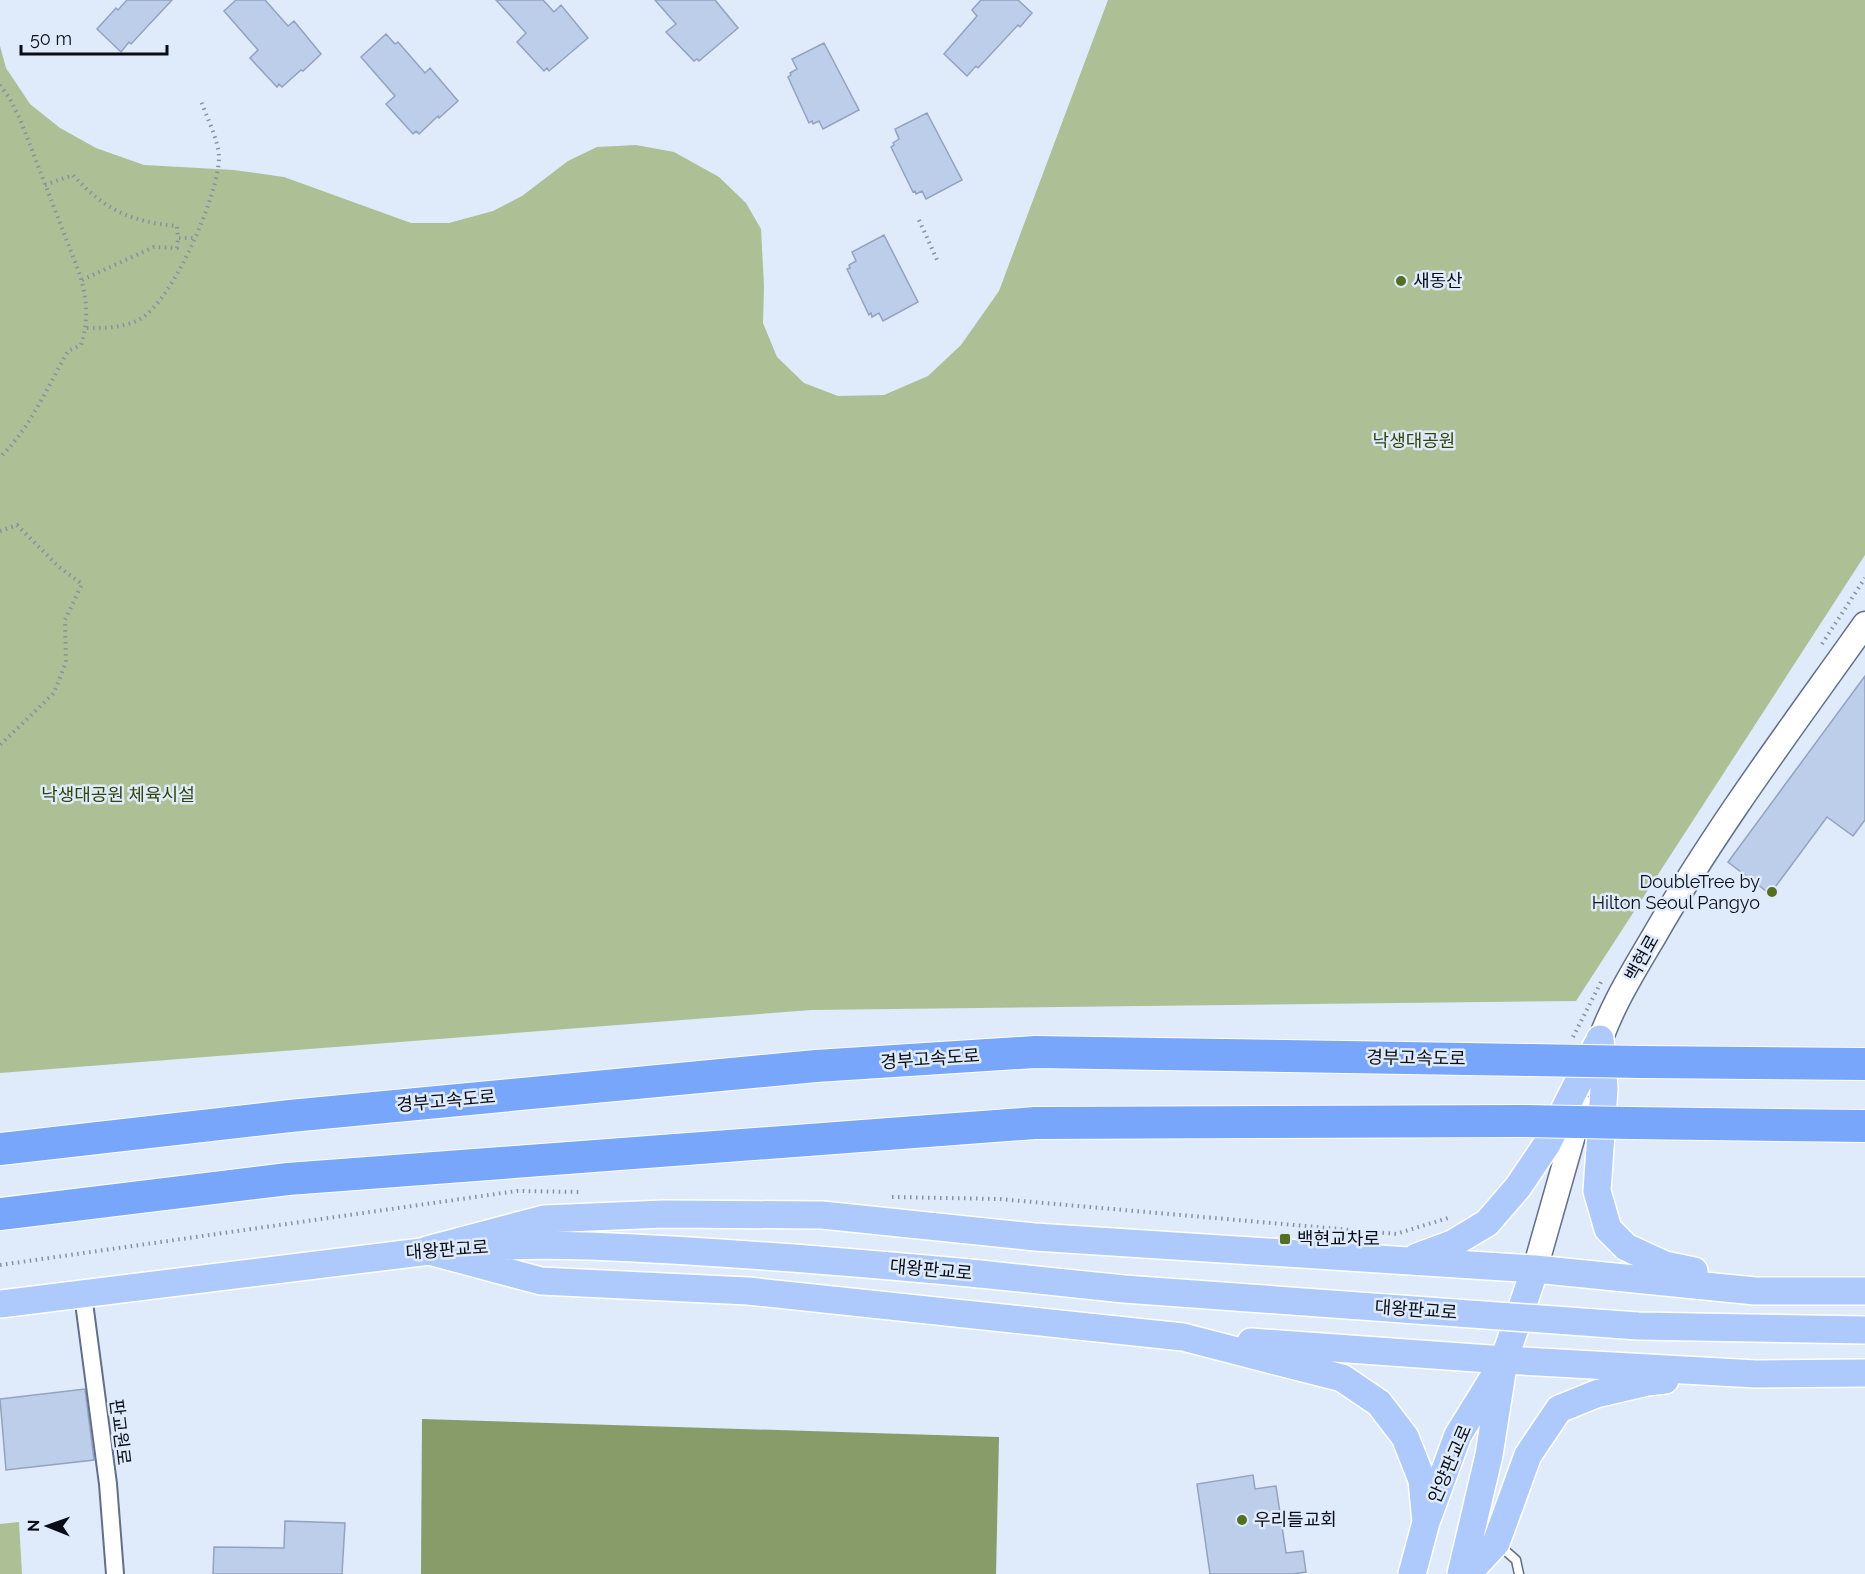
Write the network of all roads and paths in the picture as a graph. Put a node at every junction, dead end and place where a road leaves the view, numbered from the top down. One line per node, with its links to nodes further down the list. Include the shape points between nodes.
1 (0, 86): 3 (path, via 20,119)
2 (201, 101): 6 (path, via 219,161 214,188)
3 (45, 185): 5 (path, via 73,176 123,214 145,222 177,226); 8 (path)
4 (919, 220): 7 (path)
5 (178, 238): 6 (path); 8 (path, via 177,248 154,247)
6 (195, 238): 9 (path, via 154,308 121,326)
7 (938, 262)
8 (82, 280): 9 (path)
9 (87, 328): 10 (path, via 81,345 68,351 23,428)
10 (0, 457)
11 (0, 531): 13 (path, via 17,525 82,584 65,620 66,662 54,693)
12 (1865, 624): 14 (main road, 백현로, via 1679,892)
13 (0, 745)
14 (1600, 1039): 20 (main road, via 1547,1144 1518,1187 1487,1222 1452,1244); 21 (main road, 백현로); 22 (main road, via 1604,1089 1597,1191 1608,1229 1626,1247 1665,1265)
15 (1865, 1064): 17 (highway, 경부고속도로, bridge, via 1023,1053 816,1066 290,1116)
16 (1865, 1126): 18 (highway, bridge, via 1522,1121 1035,1123 288,1179)
17 (0, 1149)
18 (0, 1214)
19 (428, 1250): 20 (main road, via 544,1219 664,1214 822,1215 1035,1237); 24 (main road, 대왕판교로); 26 (main road, 대왕판교로, bridge, via 542,1244 768,1255 1124,1289 1626,1325); 27 (main road, via 541,1281 748,1291)
20 (1407, 1261): 21 (main road)
21 (1534, 1269): 22 (main road); 28 (main road, 안양판교로)
22 (1755, 1291): 23 (main road)
23 (1865, 1291)
24 (83, 1295): 25 (main road, 대왕판교로); 33 (street, 판교원로, via 108,1484)
25 (0, 1304)
26 (1865, 1330)
27 (1184, 1337): 28 (main road); 31 (main road, via 1342,1378 1379,1403 1405,1437 1422,1480)
28 (1504, 1360): 30 (main road); 31 (main road, 안양판교로, via 1458,1436); 35 (main road, 안양판교로, via 1489,1455)
29 (1865, 1373): 30 (main road)
30 (1756, 1374): 32 (main road, via 1647,1382 1596,1394 1558,1409 1528,1455)
31 (1426, 1522): 34 (main road, 안양판교로)
32 (1496, 1543): 36 (main road); 37 (lane, via 1516,1560)
33 (115, 1574)
34 (1412, 1574)
35 (1461, 1574)
36 (1467, 1574)
37 (1519, 1574)

